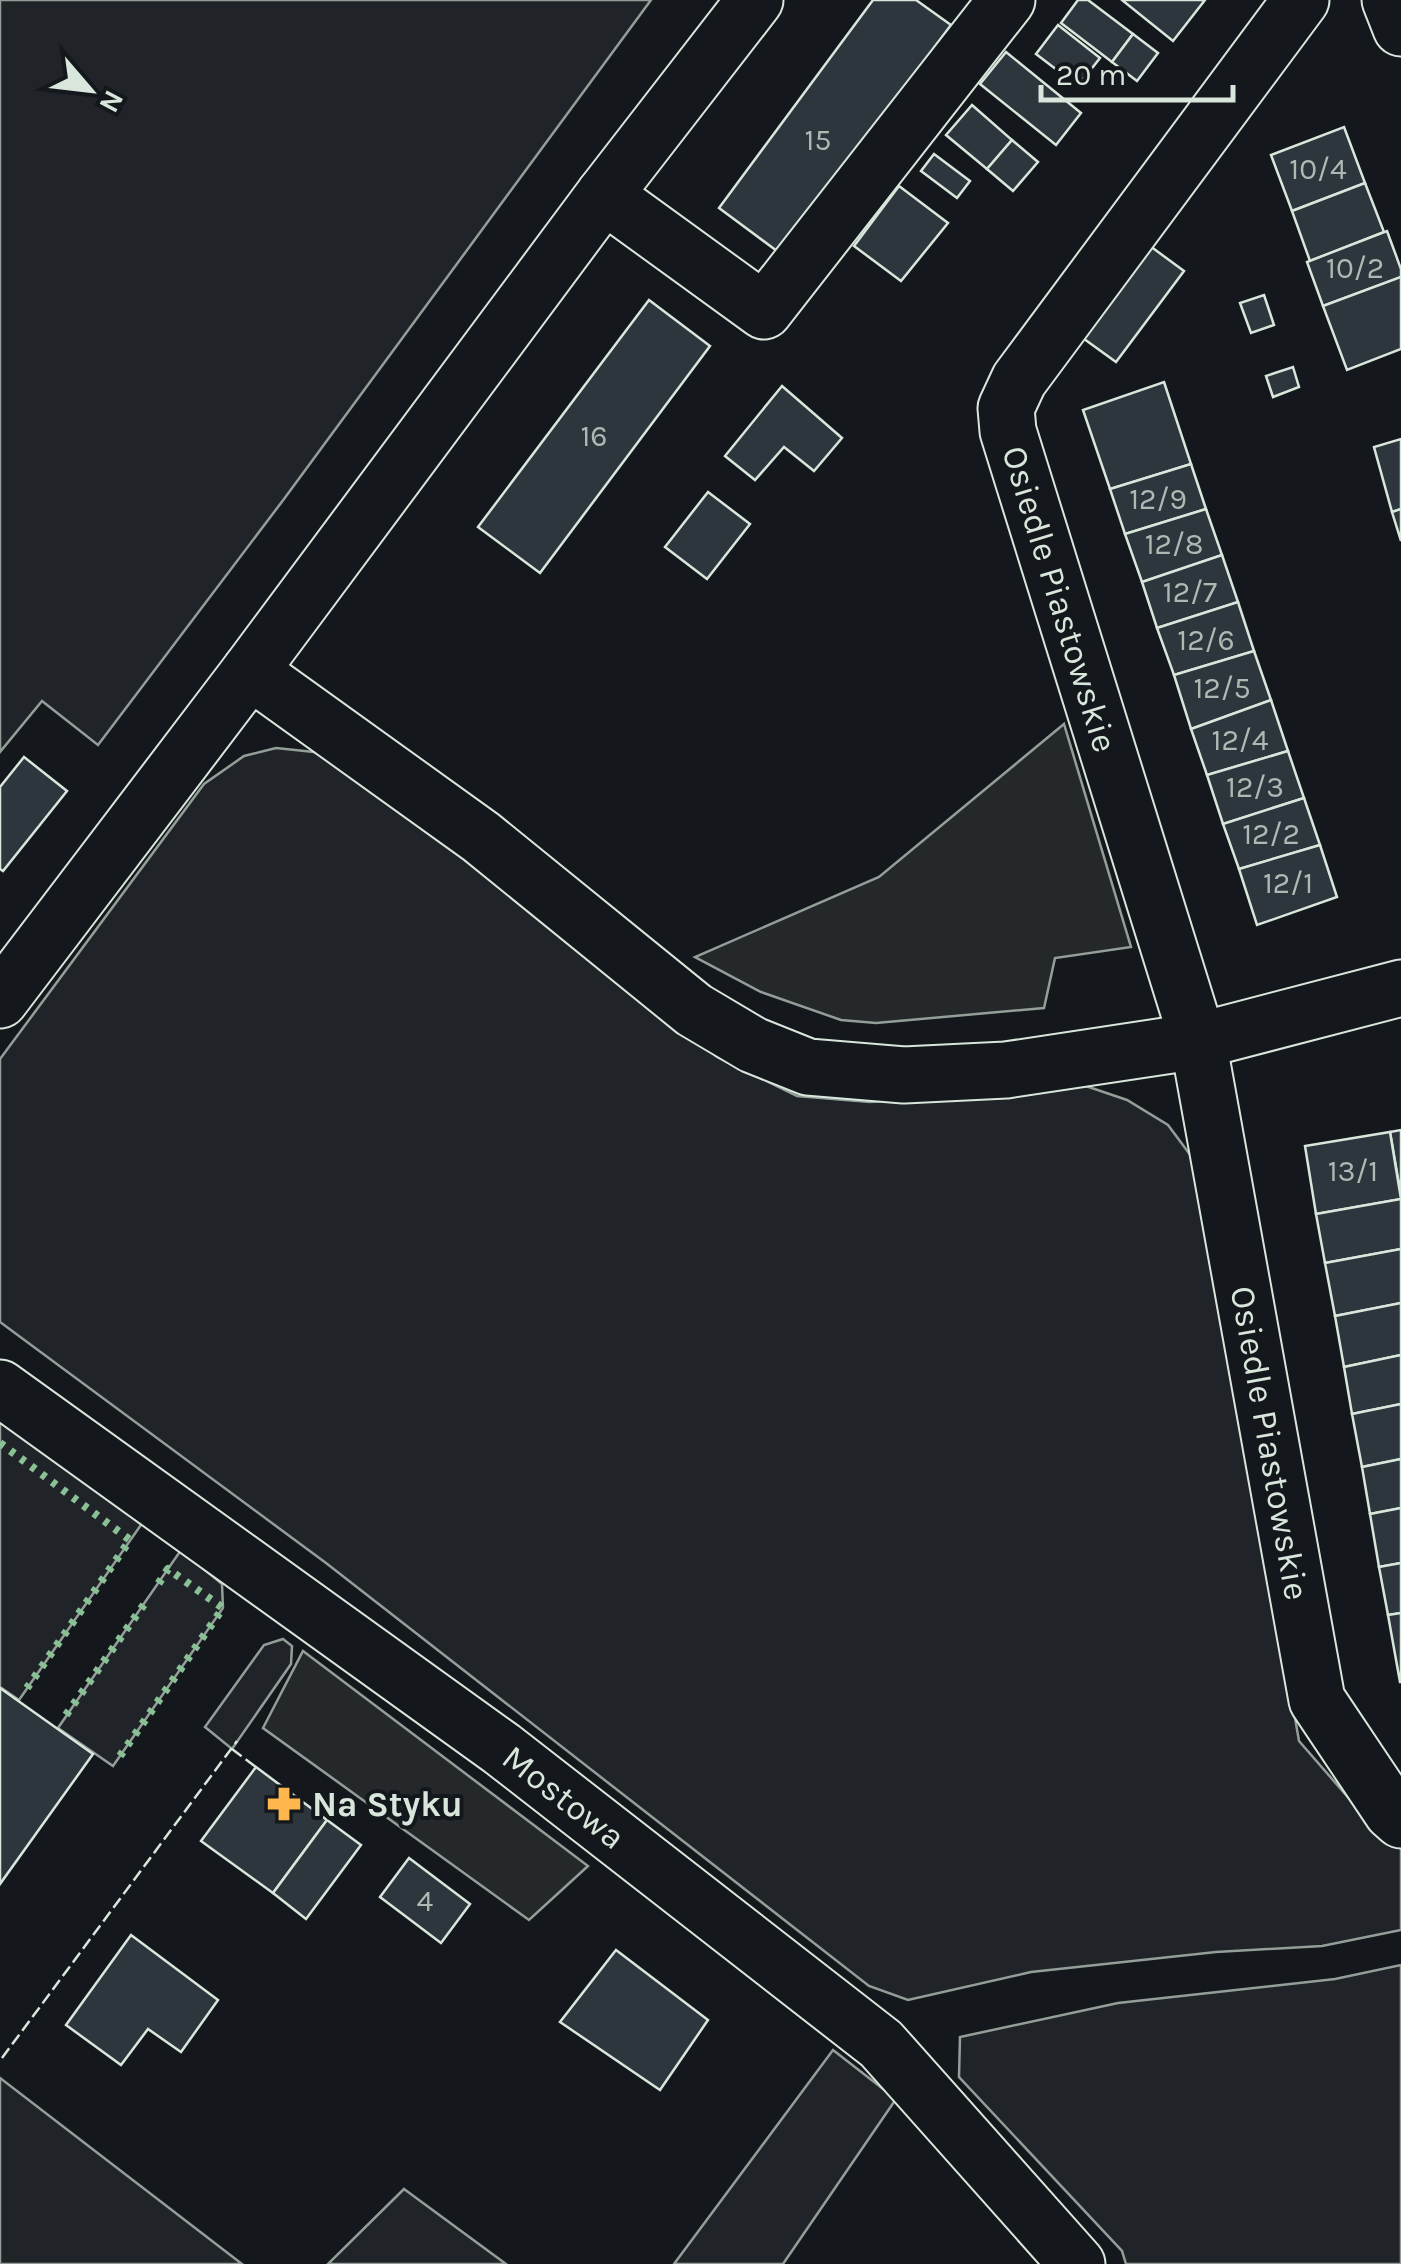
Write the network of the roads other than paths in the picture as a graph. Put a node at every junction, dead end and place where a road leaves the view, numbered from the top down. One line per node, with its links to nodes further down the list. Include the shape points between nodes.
1 (755, 0): 6 (street)
2 (1007, 0): 6 (street, via 764,310)
3 (1302, 0): 10 (street, Osiedle Piastowskie, via 1020,380 1006,408 1008,432)
4 (1390, 0): 5 (street)
5 (1401, 28)
6 (604, 195): 7 (street)
7 (250, 671): 9 (street); 10 (street, via 480,837 694,1010 808,1067 904,1074 1006,1070)
8 (1401, 988): 10 (street)
9 (0, 1000)
10 (1198, 1041): 12 (street, Osiedle Piastowskie, via 1317,1700)
11 (0, 1388): 13 (street, Mostowa, via 502,1749 881,2044)
12 (1401, 1820)
13 (1077, 2264)

